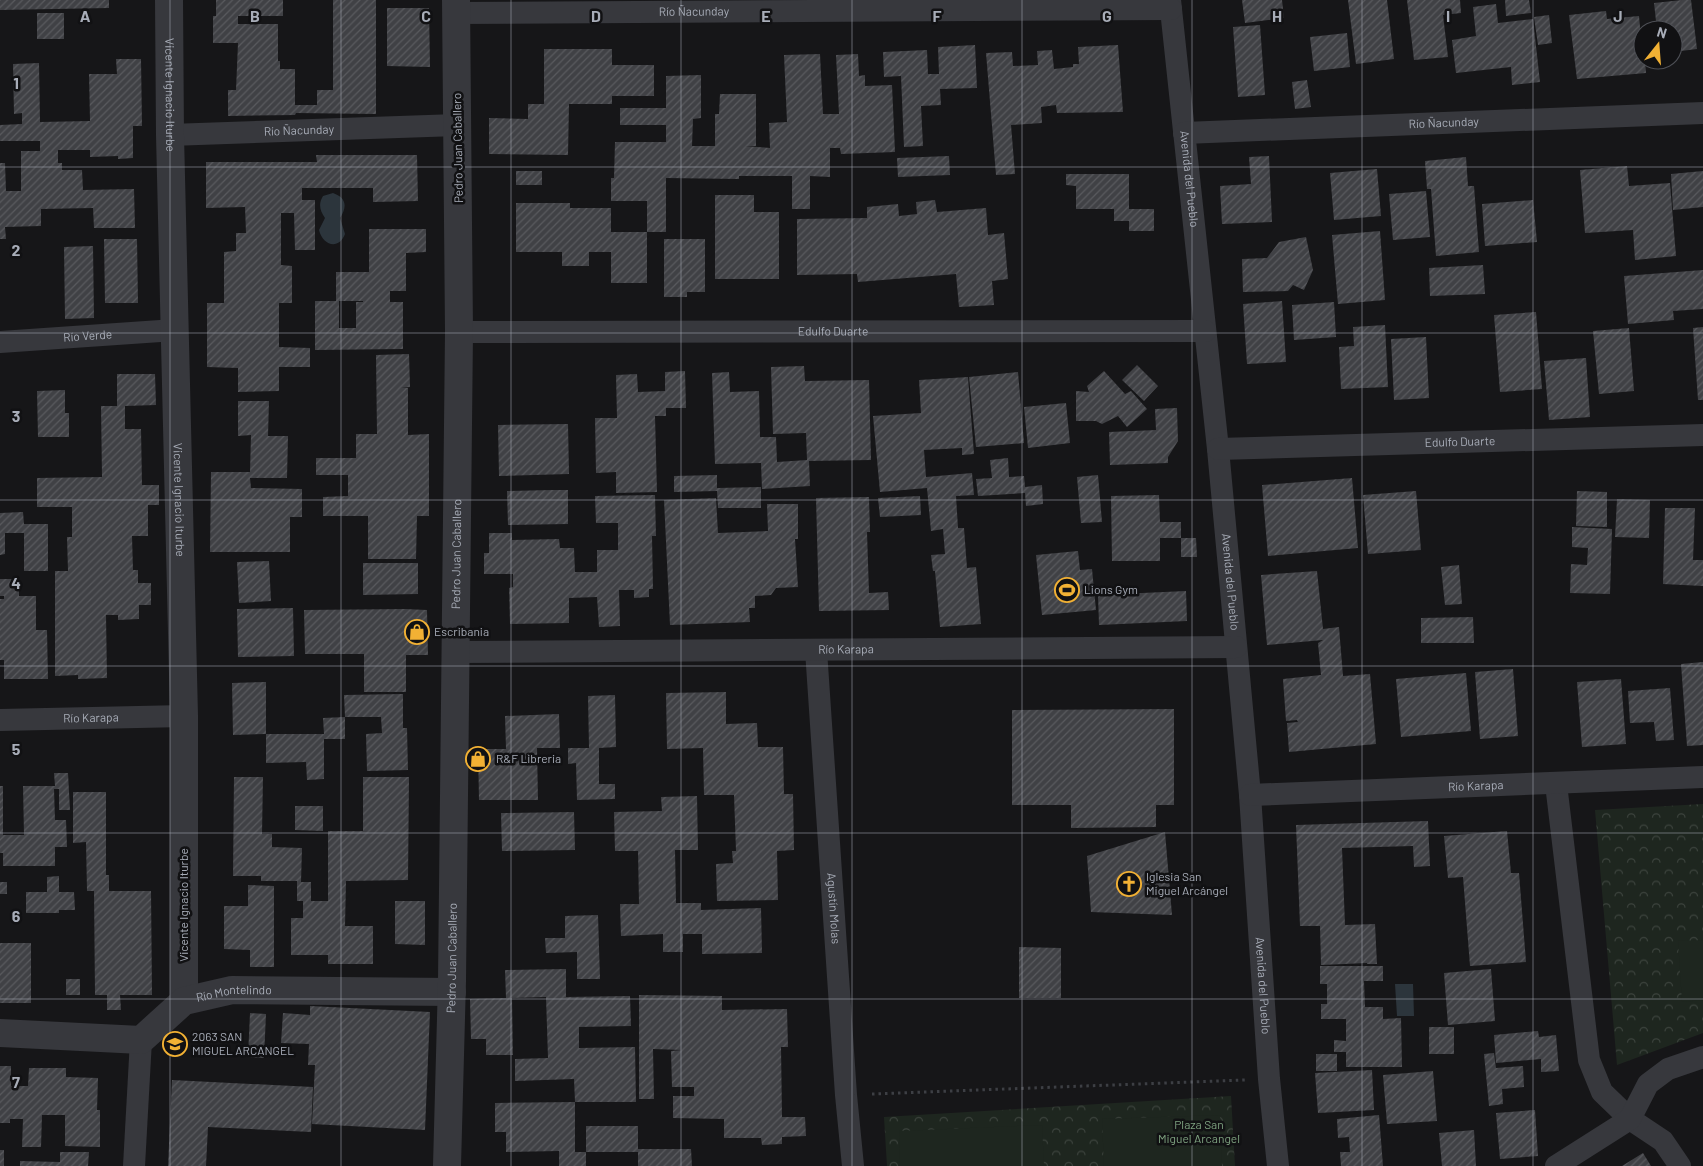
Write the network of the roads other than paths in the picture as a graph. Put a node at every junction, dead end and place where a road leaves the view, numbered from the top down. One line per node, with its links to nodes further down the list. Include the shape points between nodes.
1 (169, 0): 7 (street, Vicente Ignacio Iturbe)
2 (1170, 4): 3 (street, Río Ñacunday); 6 (street, Avenida del Pueblo)
3 (456, 6): 5 (street, Pedro Juan Caballero)
4 (1703, 113): 6 (street, Río Ñacunday)
5 (457, 125): 7 (street, Río Ñacunday); 10 (street, Pedro Juan Caballero)
6 (1184, 133): 9 (street, Avenida del Pueblo)
7 (170, 135): 8 (street, Vicente Ignacio Iturbe)
8 (175, 330): 11 (street, Río Verde); 17 (street, Vicente Ignacio Iturbe)
9 (1206, 331): 10 (street, Edulfo Duarte); 13 (street, Avenida del Pueblo)
10 (459, 332): 16 (street, Pedro Juan Caballero)
11 (0, 342)
12 (1703, 435): 13 (street, Edulfo Duarte)
13 (1218, 449): 14 (street, Avenida del Pueblo)
14 (1236, 648): 15 (street, Río Karapa); 21 (street, Avenida del Pueblo)
15 (816, 650): 16 (street, Río Karapa); 30 (street, Agustín Molas)
16 (456, 652): 22 (street, Pedro Juan Caballero)
17 (184, 716): 18 (street, Río Karapa); 23 (street, Vicente Ignacio Iturbe)
18 (0, 720)
19 (1703, 777): 20 (street, Río Karapa)
20 (1556, 784): 21 (street, Río Karapa); 27 (street, via 1588,1060 1602,1092)
21 (1250, 796): 31 (street, Avenida del Pueblo)
22 (452, 992): 23 (street, Río Montelindo, via 232,990); 29 (street, Pedro Juan Caballero)
23 (184, 1001): 25 (street, Río Montelindo)
24 (0, 1033): 25 (street)
25 (141, 1040): 28 (street)
26 (1703, 1057): 27 (street, via 1668,1069 1648,1084)
27 (1630, 1119): 32 (street); 33 (street, via 1663,1141)
28 (134, 1166)
29 (447, 1166)
30 (853, 1166)
31 (1278, 1166)
32 (1556, 1166)
33 (1680, 1166)

